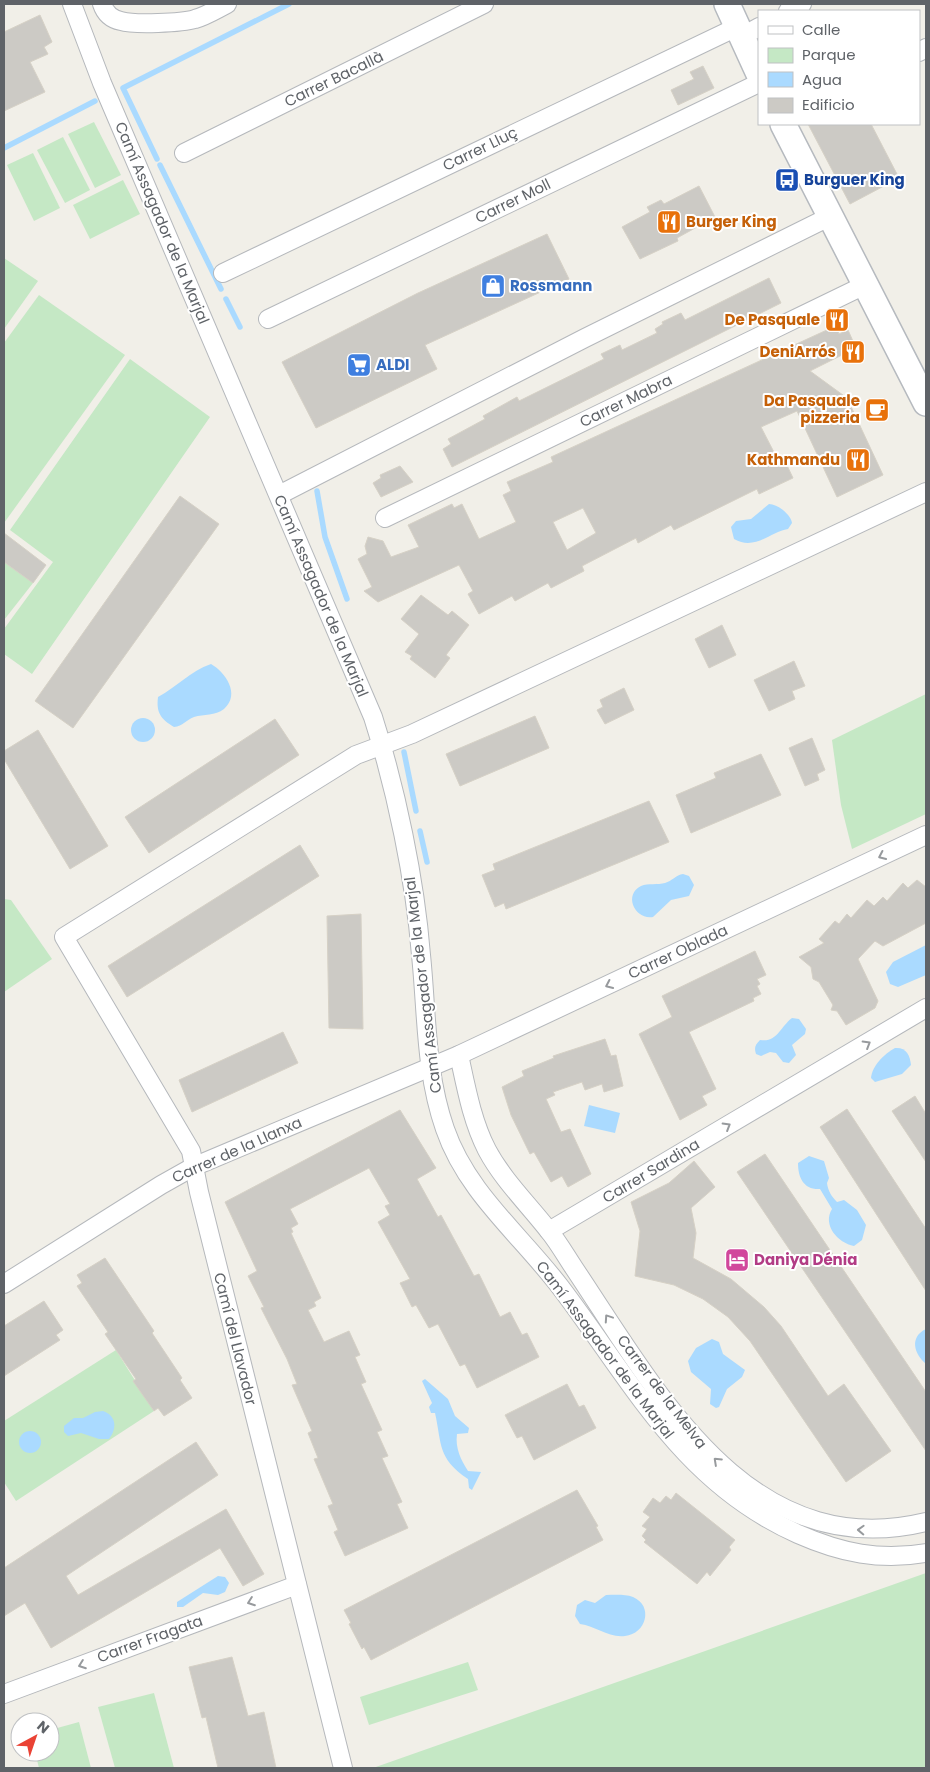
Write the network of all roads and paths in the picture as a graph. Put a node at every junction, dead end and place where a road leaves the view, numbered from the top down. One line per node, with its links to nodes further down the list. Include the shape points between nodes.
1 (72, 4): 19 (street, Camí Assagador de la Marjal, via 109,100)
2 (102, 4): 3 (street, via 111,17 130,22 194,20)
3 (227, 4)
4 (484, 4): 12 (street, Carrer Bacallà)
5 (727, 4): 8 (main road)
6 (802, 4): 7 (street)
7 (790, 10)
8 (746, 30): 9 (main road); 14 (street, Carrer Lluç)
9 (758, 71)
10 (758, 83): 16 (street, Carrer Moll)
11 (784, 125): 13 (main road)
12 (184, 153)
13 (831, 216): 15 (main road); 19 (street)
14 (223, 273)
15 (867, 284): 17 (main road); 20 (street, Carrer Mabra)
16 (268, 319)
17 (926, 403)
18 (926, 492): 21 (street)
19 (279, 495): 21 (street, Camí Assagador de la Marjal, via 373,718)
20 (385, 518)
21 (381, 746): 25 (street, Camí Assagador de la Marjal, via 401,827 418,926); 26 (street, Camí del Llavador, via 356,755 64,937 191,1151)
22 (926, 835): 24 (street, Carrer Oblada, one-way to 24)
23 (926, 1008): 27 (street, Carrer Sardina, one-way to 23)
24 (459, 1055): 25 (street, Carrer Oblada); 27 (street, via 467,1092 486,1148 522,1200)
25 (430, 1067): 26 (street, Carrer de la Llanxa); 30 (street, Camí Assagador de la Marjal, via 446,1131 470,1179 560,1286 673,1440 724,1490 772,1523 812,1541 880,1558)
26 (193, 1167): 28 (street, Carrer de la Llanxa); 31 (street, Camí del Llavador)
27 (549, 1231): 29 (street, Carrer de la Melva, one-way to 27, via 898,1529 853,1530 784,1508 725,1469 657,1391)
28 (4, 1284)
29 (926, 1522)
30 (926, 1553)
31 (297, 1585): 32 (street, Carrer Fragata, one-way to 32); 33 (street, Camí del Llavador)
32 (4, 1694)
33 (343, 1768)

